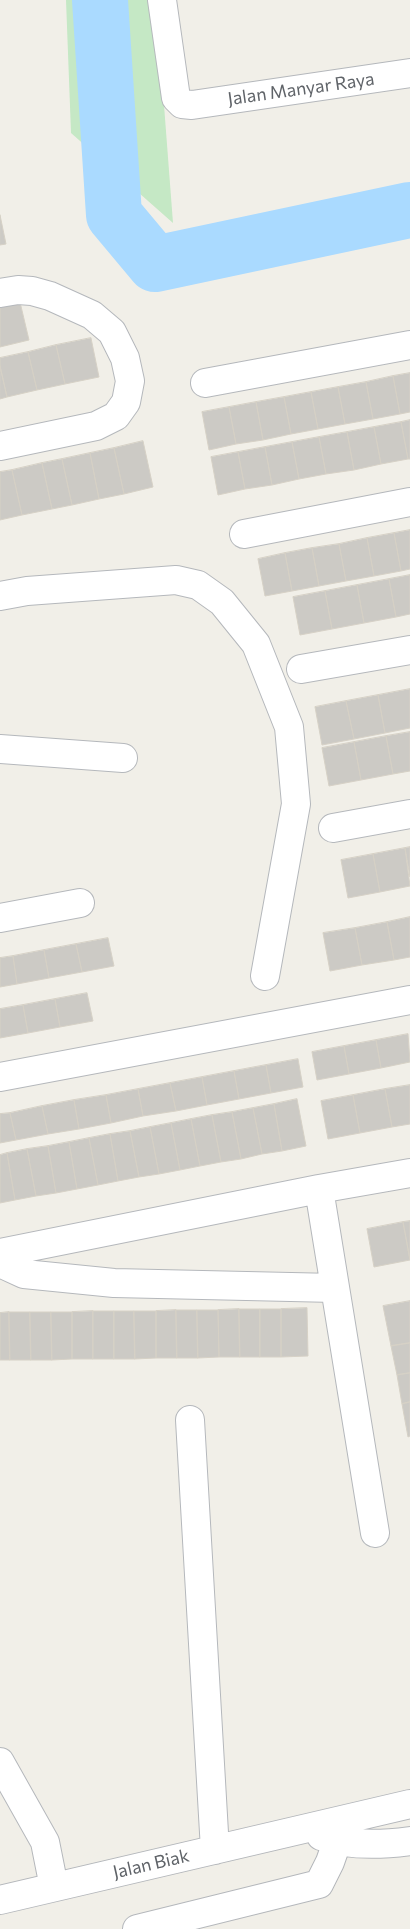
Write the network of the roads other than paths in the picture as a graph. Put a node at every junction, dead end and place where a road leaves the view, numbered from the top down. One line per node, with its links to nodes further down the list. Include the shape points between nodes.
1 (162, 0): 2 (street, Jalan Manyar Raya, via 176,98 182,104)
2 (410, 73)
3 (0, 293): 6 (street, via 32,290 92,315 112,332 125,358 130,381 126,402 116,416 103,423)
4 (410, 345): 5 (street)
5 (205, 383)
6 (0, 446)
7 (410, 502): 8 (street)
8 (244, 534)
9 (0, 596): 18 (street, via 27,591 176,580 198,585 222,602 256,644 289,727 296,804)
10 (410, 650): 11 (street)
11 (301, 669)
12 (0, 749): 13 (street)
13 (123, 758)
14 (410, 814): 15 (street)
15 (333, 828)
16 (80, 903): 17 (street)
17 (0, 918)
18 (265, 976)
19 (410, 1000): 20 (street)
20 (0, 1077)
21 (410, 1173): 22 (street)
22 (319, 1189): 23 (street); 25 (street)
23 (0, 1253)
24 (0, 1263): 25 (street, via 24,1274 114,1283)
25 (335, 1288): 27 (street)
26 (190, 1420): 33 (street)
27 (375, 1533)
28 (0, 1762): 34 (street, via 45,1842)
29 (410, 1804): 30 (street, Jalan Biak)
30 (303, 1829): 32 (street); 33 (street, Jalan Biak)
31 (410, 1840): 32 (street)
32 (337, 1842): 36 (street, via 319,1884)
33 (215, 1850): 34 (street, Jalan Biak)
34 (54, 1887): 35 (street, Jalan Biak)
35 (0, 1900)
36 (137, 1929)

